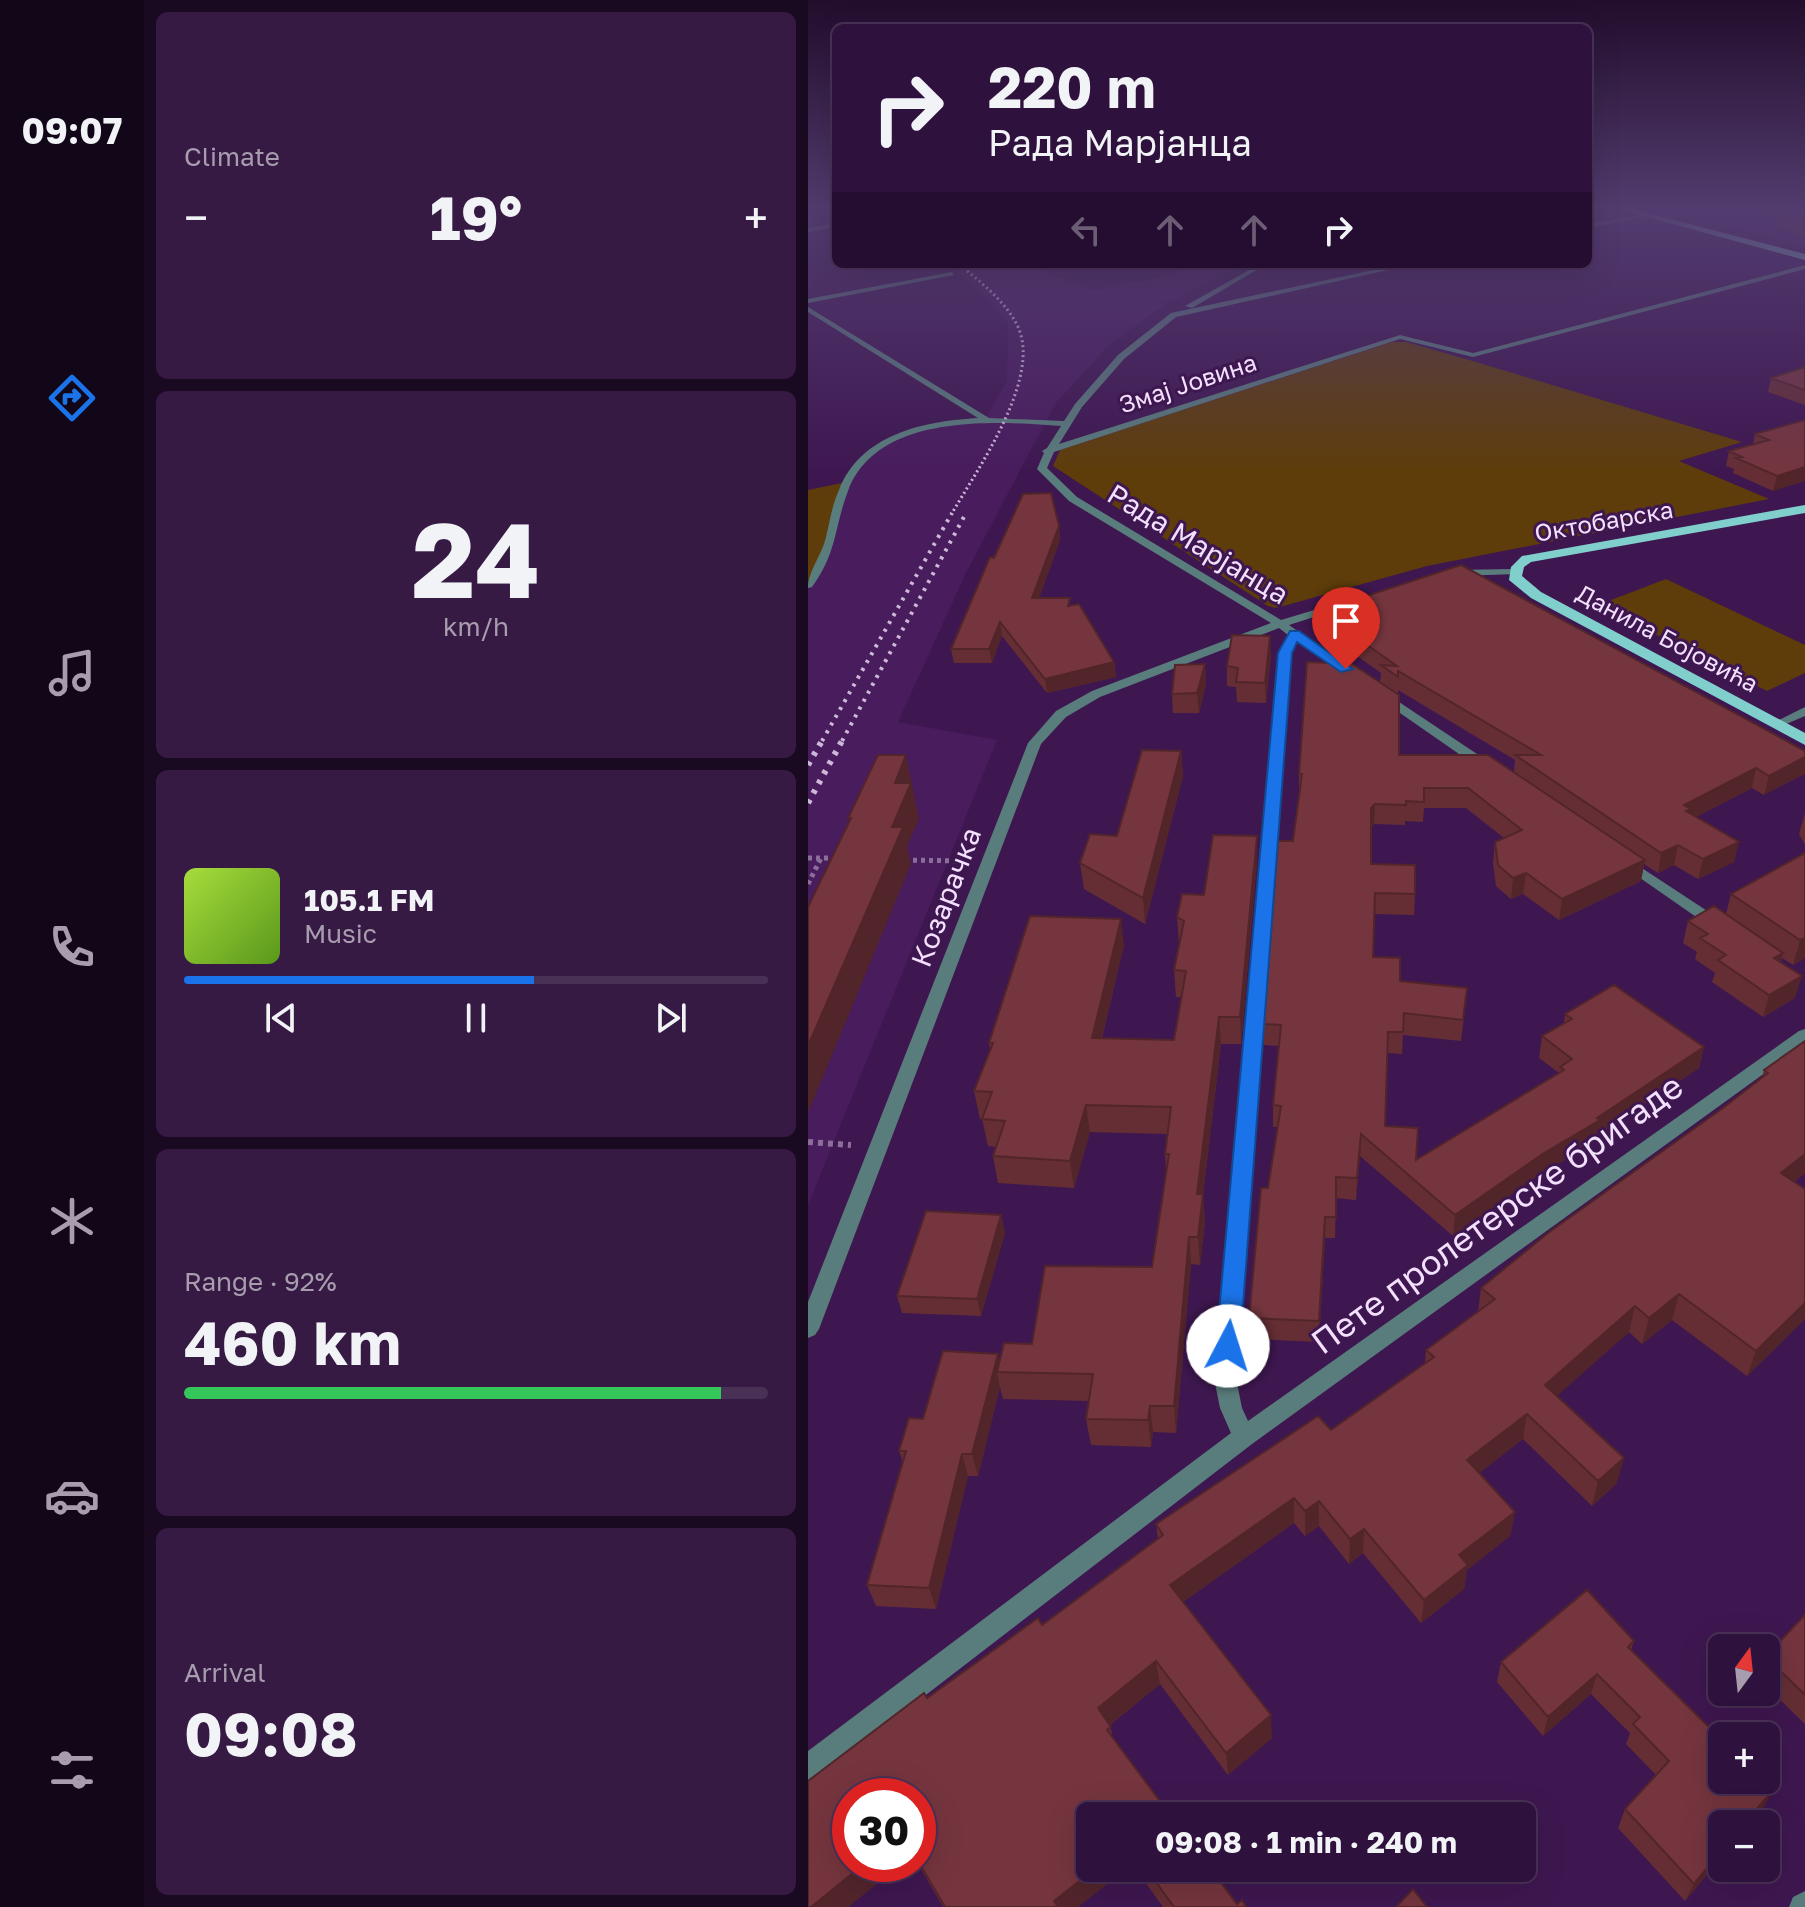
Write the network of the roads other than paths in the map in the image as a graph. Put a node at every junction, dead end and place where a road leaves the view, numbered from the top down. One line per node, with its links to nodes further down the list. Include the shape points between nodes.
1 (840, 295): 5 (street)
2 (1209, 295): 7 (street)
3 (1267, 295): 7 (street)
4 (1699, 295): 10 (street, Змај Јовина, via 1473,355 1400,337)
5 (808, 301)
6 (808, 309): 8 (street)
7 (1174, 315): 9 (street, via 1121,357)
8 (985, 419): 9 (street); 14 (street, via 906,434 872,451 847,482 830,550)
9 (1065, 424): 10 (street)
10 (1047, 451): 16 (street, Рада Марјанца, via 1042,469 1073,499)
11 (1805, 509): 12 (main road, Октобарска, via 1545,555 1521,562)
12 (1515, 572): 13 (street, Октобарска); 20 (main road, Данила Бојовића, via 1516,580 1536,595)
13 (1446, 574)
14 (808, 585)
15 (1346, 603): 16 (street)
16 (1287, 629): 17 (street, Рада Марјанца); 26 (street, Козарачка, via 1096,694 1061,714 1035,743); 27 (street, via 1225,1378)
17 (1360, 679)
18 (1373, 688): 22 (street)
19 (1805, 711): 20 (street)
20 (1777, 724): 21 (main road, Данила Бојовића)
21 (1805, 740)
22 (1504, 778)
23 (1609, 850): 24 (street)
24 (1726, 931)
25 (1805, 1035): 27 (street, Пете пролетерске бригаде)
26 (808, 1329)
27 (1244, 1437): 28 (street, Пете пролетерске бригаде)
28 (808, 1768)

